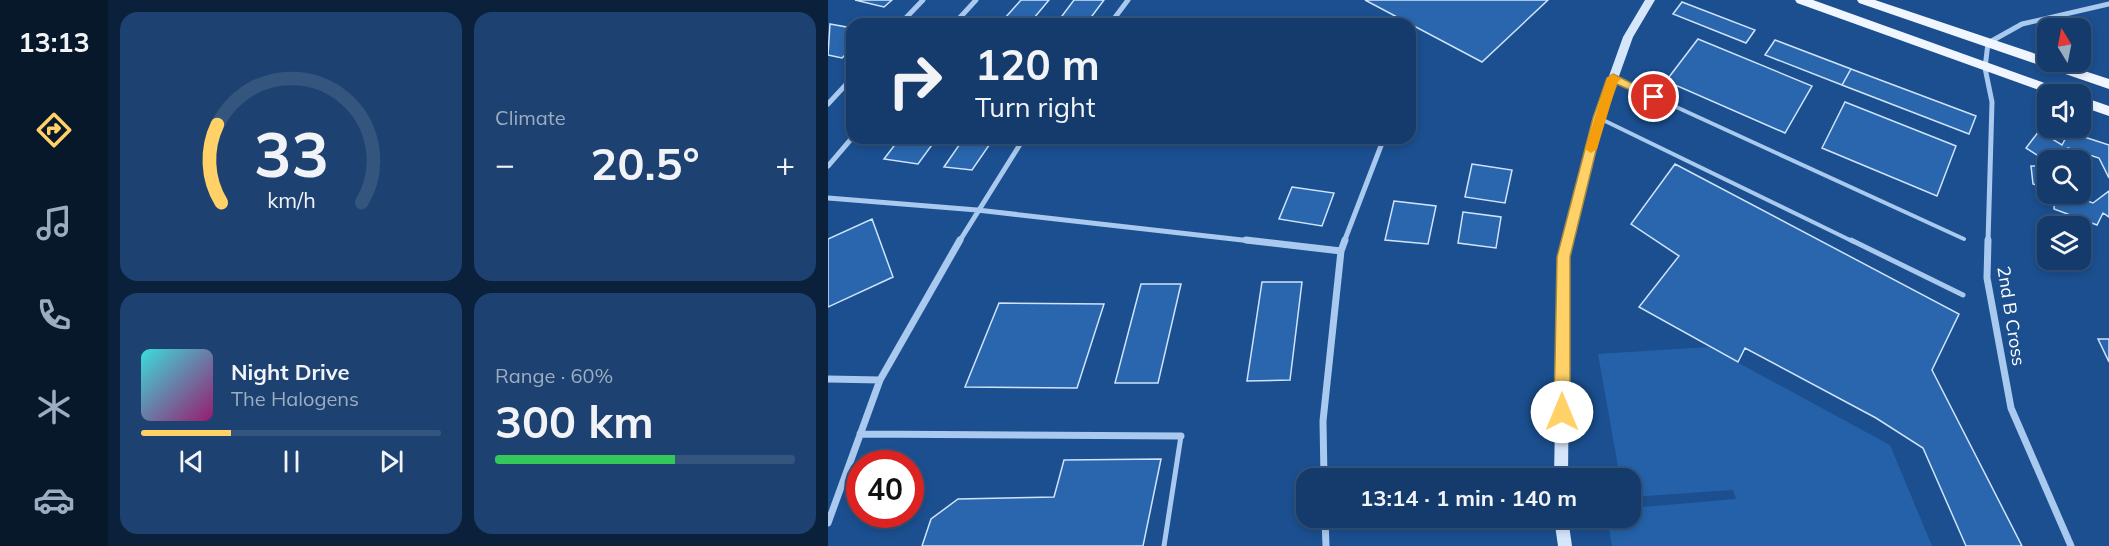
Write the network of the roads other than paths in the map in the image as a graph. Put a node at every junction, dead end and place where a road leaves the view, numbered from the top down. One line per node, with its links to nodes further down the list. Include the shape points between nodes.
1 (923, 0): 8 (street)
2 (976, 0): 9 (street)
3 (1128, 0): 10 (street)
4 (1650, 0): 13 (street, via 1628,37)
5 (1801, 0): 12 (main road)
6 (1863, 0): 11 (main road)
7 (2109, 4): 11 (street, via 2022,24)
8 (906, 18)
9 (960, 18)
10 (1114, 18)
11 (1988, 43): 12 (street, 2nd B Cross); 15 (main road)
12 (1985, 68): 16 (main road); 42 (street, 2nd B Cross, via 1992,102 1987,278 2011,408)
13 (1613, 78): 20 (street); 27 (lane)
14 (846, 84): 17 (street)
15 (2109, 84)
16 (2037, 86)
17 (828, 104)
18 (2091, 105): 19 (main road)
19 (2109, 111)
20 (1599, 118): 29 (lane); 35 (street, via 1564,257)
21 (847, 144): 24 (street)
22 (1020, 144): 26 (street)
23 (1382, 144): 28 (street)
24 (828, 166)
25 (828, 198): 26 (street)
26 (977, 210): 28 (street); 31 (street)
27 (1964, 239)
28 (1341, 252): 34 (street, via 1323,421)
29 (1963, 295)
30 (828, 379): 31 (street)
31 (880, 380): 32 (street)
32 (860, 434): 33 (street); 36 (street)
33 (1182, 436): 39 (lane)
34 (1324, 468)
35 (1561, 468)
36 (828, 523)
37 (1325, 528): 40 (street)
38 (1562, 528): 41 (street)
39 (1164, 546)
40 (1326, 546)
41 (1565, 546)
42 (2071, 546)

